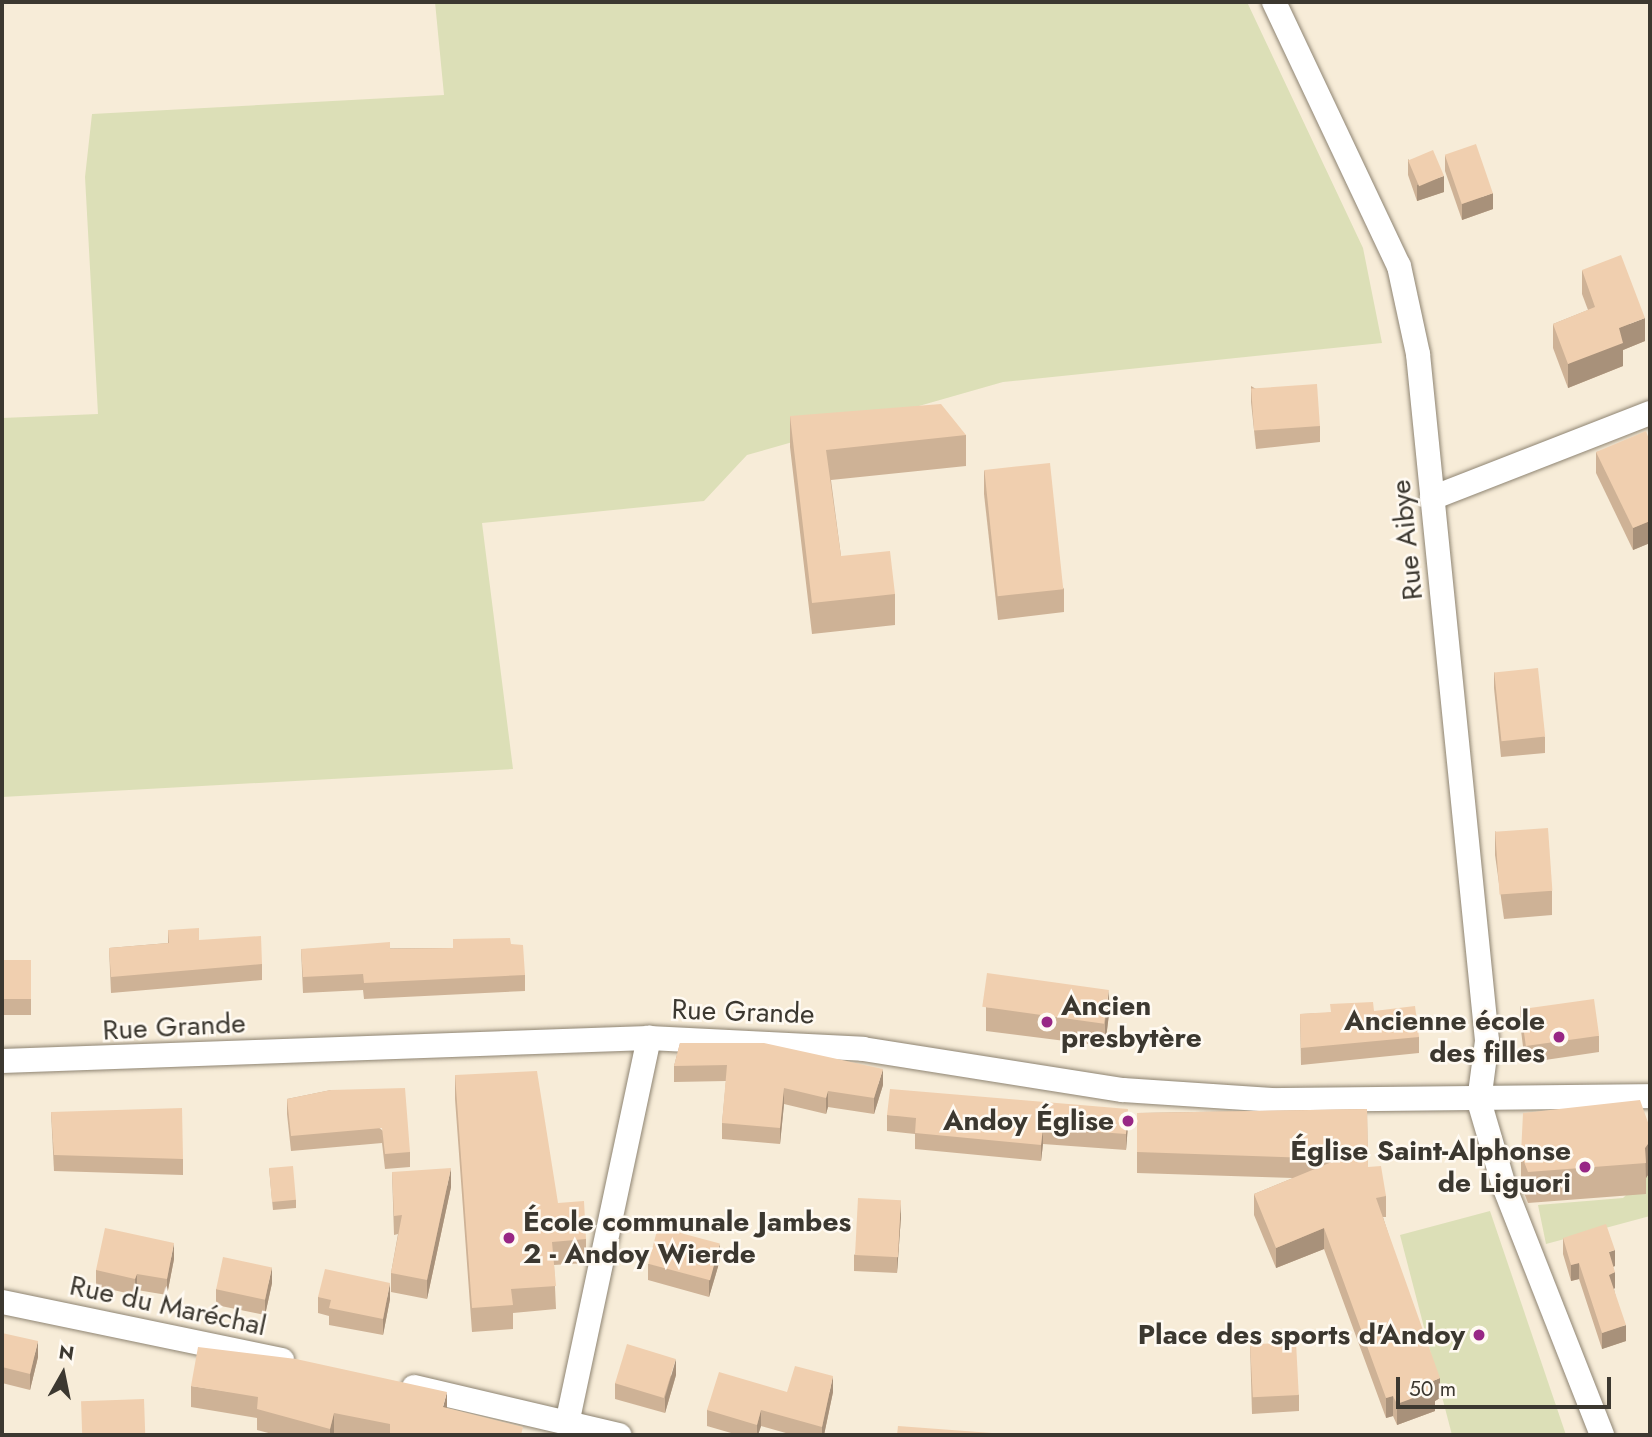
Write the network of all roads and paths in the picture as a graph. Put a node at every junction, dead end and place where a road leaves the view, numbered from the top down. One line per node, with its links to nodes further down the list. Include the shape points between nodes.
1 (1274, 2): 3 (street, Rue Aibye, via 1399,266 1418,354)
2 (1650, 413): 3 (street)
3 (1432, 498): 7 (street, Rue Aibye, via 1488,1041)
4 (649, 1038): 5 (street, Rue Grande); 7 (street, Rue Grande, via 863,1049 1123,1090 1272,1100); 11 (street)
5 (2, 1061)
6 (1650, 1096): 7 (street, Rue Grande)
7 (1479, 1101): 13 (street, via 1504,1186)
8 (2, 1302): 9 (street, Rue du Maréchal)
9 (313, 1366)
10 (394, 1383): 11 (street)
11 (568, 1419): 12 (street)
12 (619, 1435)
13 (1602, 1435)

